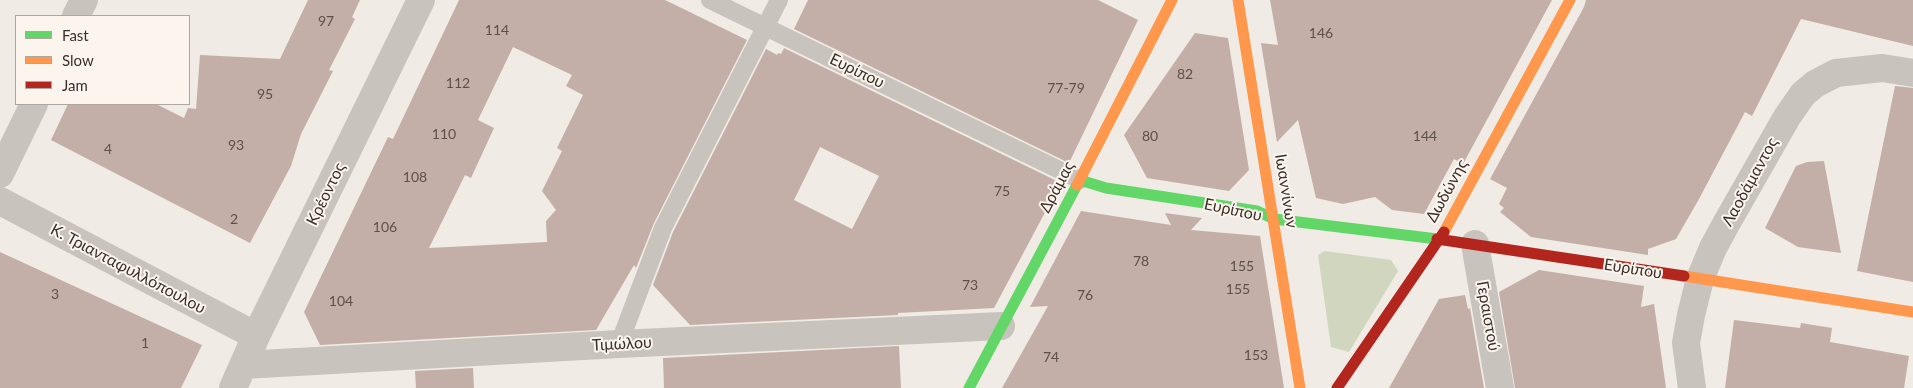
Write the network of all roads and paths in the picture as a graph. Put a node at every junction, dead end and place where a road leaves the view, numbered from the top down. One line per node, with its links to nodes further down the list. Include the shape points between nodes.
1 (84, 0): 8 (street)
2 (421, 0): 21 (street, Κρέοντος)
3 (710, 0): 9 (lane, Ευρίπου)
4 (779, 0): 9 (lane)
5 (1172, 0): 13 (street, Δράμας)
6 (1238, 0): 15 (street, Ιωαννίνων)
7 (1570, 0): 16 (street, Δωδώνης)
8 (76, 15)
9 (765, 27): 13 (lane, Ευρίπου); 22 (lane, via 663,228)
10 (1913, 73): 18 (street, Λαοδάμαντος, via 1882,68 1848,71 1825,78 1804,94 1786,117 1726,224)
11 (34, 105): 12 (street)
12 (0, 174)
13 (1080, 180): 15 (street, Ευρίπου, via 1106,188 1257,211); 20 (street, Δράμας)
14 (0, 202): 21 (street, Κ. Τριανταφυλλόπουλου)
15 (1274, 219): 16 (street, Ευρίπου); 25 (street, Ιωαννίνων)
16 (1440, 239): 17 (street, Ευρίπου); 26 (street, Δωδώνης)
17 (1475, 244): 18 (street, Ευρίπου); 27 (street, Γεραιστού)
18 (1700, 279): 19 (street, Ευρίπου); 28 (street, Λαοδάμαντος, via 1686,343)
19 (1913, 312)
20 (1001, 326): 22 (street, Τιμώλου); 24 (street, Δράμας)
21 (256, 336): 23 (street, Κρέοντος)
22 (619, 344): 23 (street, Τιμώλου)
23 (238, 377)
24 (969, 388)
25 (1300, 388)
26 (1337, 388)
27 (1500, 388)
28 (1692, 388)

